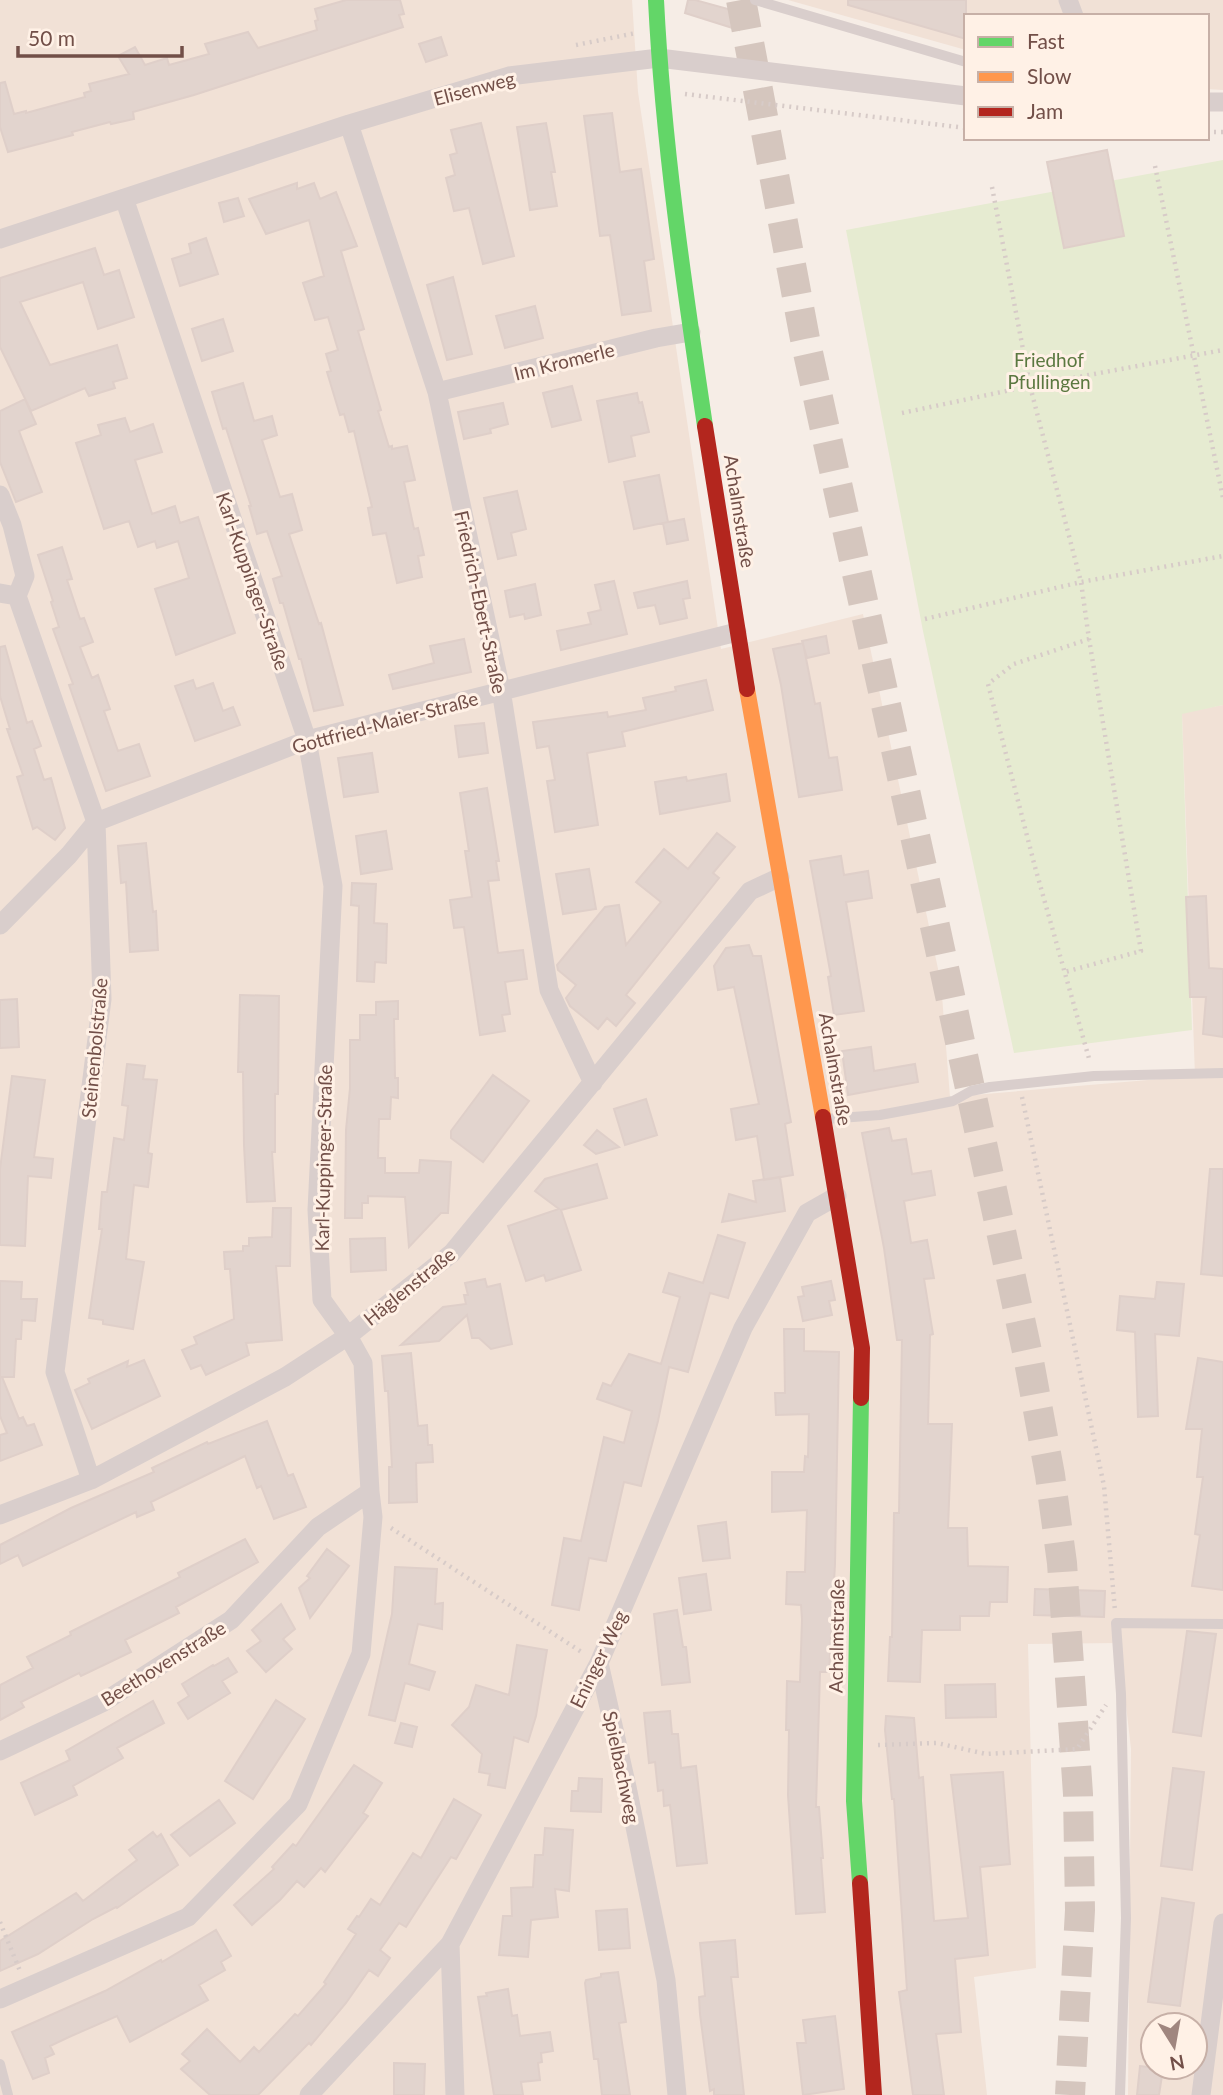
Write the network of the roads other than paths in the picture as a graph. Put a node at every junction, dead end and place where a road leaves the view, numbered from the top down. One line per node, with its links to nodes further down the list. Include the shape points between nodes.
1 (656, 0): 3 (street, Achalmstraße)
2 (755, 0): 4 (lane)
3 (659, 58): 5 (street, Elisenweg); 6 (street, Elisenweg, via 509,76); 9 (street, Achalmstraße)
4 (964, 61)
5 (964, 96)
6 (349, 124): 7 (street, Elisenweg); 10 (street, Friedrich-Ebert-Straße)
7 (124, 198): 8 (street, Elisenweg); 15 (street, Karl-Kuppinger-Straße)
8 (0, 239)
9 (691, 332): 10 (street, Im Kromerle); 13 (street, Achalmstraße)
10 (437, 392): 14 (street, Friedrich-Ebert-Straße)
11 (0, 495): 12 (street, via 25,576)
12 (8, 595): 16 (street, Steinenbolstraße)
13 (737, 632): 14 (street, Gottfried-Maier-Straße); 17 (street, Achalmstraße)
14 (501, 690): 15 (street, Gottfried-Maier-Straße); 20 (street, Friedrich-Ebert-Straße, via 549,990)
15 (307, 740): 16 (street, Gottfried-Maier-Straße); 23 (street, Karl-Kuppinger-Straße, via 333,886 317,1210 322,1300)
16 (96, 822): 18 (street, Gottfried-Maier-Straße); 24 (street, Steinenbolstraße, via 102,999 55,1372)
17 (780, 877): 20 (street, Häglenstraße, via 750,891); 21 (street, Achalmstraße)
18 (0, 925)
19 (1223, 1073): 21 (lane, via 1094,1076 971,1091 953,1101 902,1111)
20 (593, 1083): 23 (street, Häglenstraße, via 452,1253)
21 (823, 1119): 22 (street, Achalmstraße)
22 (837, 1196): 28 (street, Eninger Weg, via 807,1213 743,1328); 38 (street, Achalmstraße, via 862,1348 854,1801)
23 (348, 1336): 24 (street, Häglenstraße, via 285,1377); 25 (street, Karl-Kuppinger-Straße, via 363,1363)
24 (90, 1480): 26 (street, Häglenstraße)
25 (370, 1492): 29 (street, Beethovenstraße, via 317,1527 231,1620 102,1703); 32 (street, Karl-Kuppinger-Straße, via 373,1517 361,1654 298,1804 188,1917)
26 (0, 1515)
27 (1223, 1623): 39 (lane, via 1116,1623 1126,1918)
28 (599, 1663): 31 (street, Eninger Weg); 37 (street, Spielbachweg, via 666,1980)
29 (0, 1751)
30 (1223, 1923): 40 (street)
31 (450, 1944): 35 (street, Eninger Weg); 36 (street)
32 (0, 1999)
33 (0, 2064): 34 (lane)
34 (8, 2095)
35 (309, 2095)
36 (455, 2095)
37 (677, 2095)
38 (874, 2095)
39 (1120, 2095)
40 (1201, 2095)

